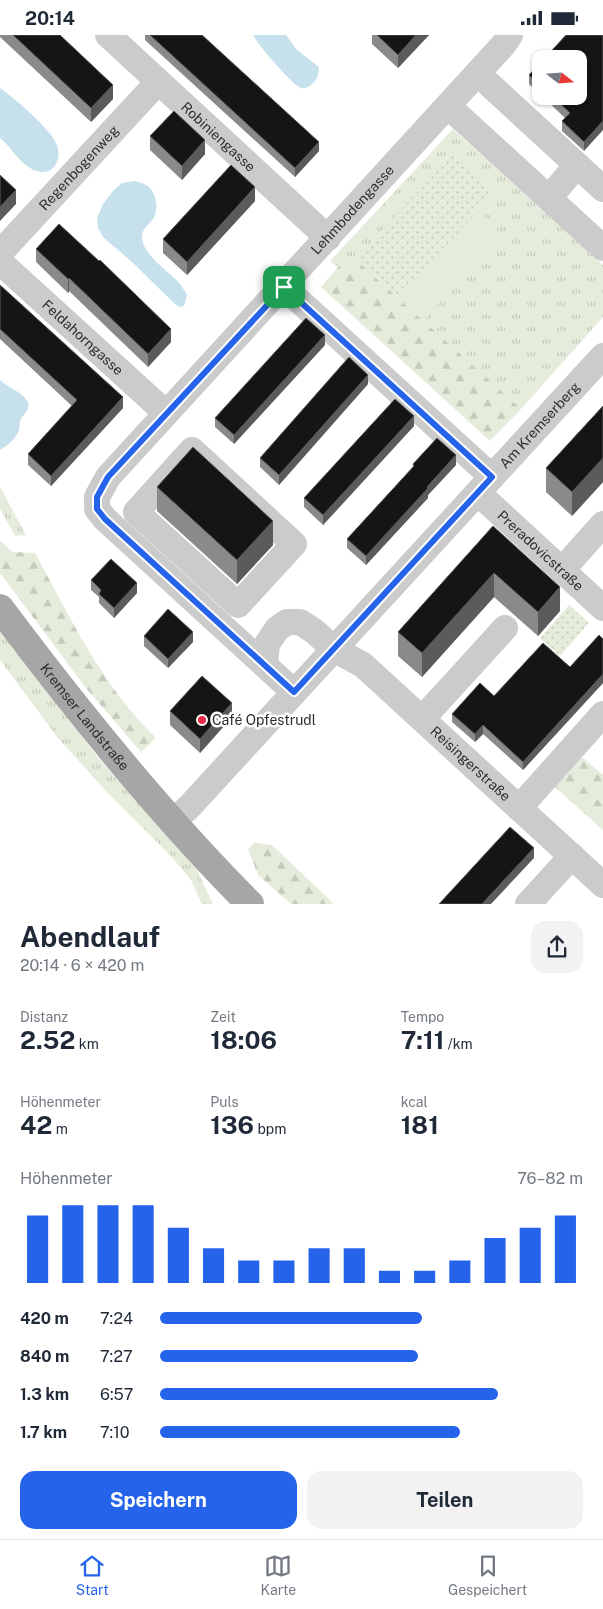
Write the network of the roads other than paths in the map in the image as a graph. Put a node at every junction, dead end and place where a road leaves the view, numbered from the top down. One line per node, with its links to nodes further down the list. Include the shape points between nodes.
1 (108, 35): 3 (street, Robiniengasse)
2 (510, 35): 5 (street, Lehmbodengasse)
3 (158, 82): 11 (street, Robiniengasse); 13 (street, Regenbogenweg)
4 (490, 85): 6 (street)
5 (448, 106): 7 (street); 11 (street, Lehmbodengasse)
6 (535, 126): 7 (street); 8 (street)
7 (506, 158): 10 (street)
8 (577, 165): 9 (street); 10 (street)
9 (603, 189)
10 (549, 198): 12 (street)
11 (328, 238): 15 (street, Lehmbodengasse)
12 (603, 248)
13 (0, 253)
14 (0, 262): 17 (street, Feldahorngasse)
15 (284, 287): 17 (street, Lehmbodengasse); 18 (street, Preradovicstraße)
16 (603, 356): 18 (street, Am Kremserberg)
17 (166, 413): 22 (street, Lehmbodengasse, via 108,477 97,497 97,509)
18 (485, 485): 21 (street, Preradovicstraße); 26 (street, Am Kremserberg)
19 (603, 524): 21 (street)
20 (193, 563): 20 (street, via 136,512 192,450 294,544 238,605); 22 (street)
21 (562, 570): 24 (street, Preradovicstraße)
22 (175, 583): 27 (street, Lehmbodengasse)
23 (0, 608): 32 (main road, Kremser Landstraße, via 42,665)
24 (603, 608)
25 (505, 628): 30 (street)
26 (334, 649): 27 (street, via 300,622 287,622 277,629 267,644); 28 (street, Am Kremserberg); 30 (street, Reisingerstraße, via 363,665)
27 (264, 664): 28 (street)
28 (294, 692): 32 (street, Am Kremserberg)
29 (603, 714): 31 (street)
30 (422, 719): 31 (street, Reisingerstraße)
31 (519, 808): 33 (street, Reisingerstraße)
32 (174, 821): 35 (main road, Kremser Landstraße)
33 (572, 856): 34 (street, Reisingerstraße); 36 (street)
34 (603, 885)
35 (250, 904)
36 (528, 904)

